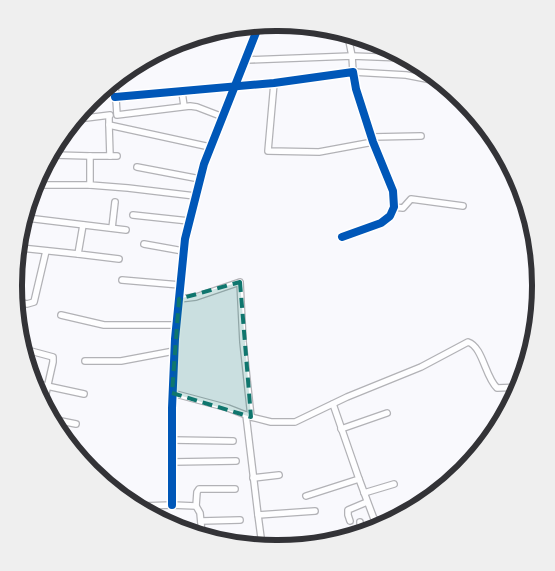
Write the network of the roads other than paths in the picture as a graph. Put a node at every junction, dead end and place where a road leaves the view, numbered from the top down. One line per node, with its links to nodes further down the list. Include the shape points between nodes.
1 (257, 31): 5 (street)
2 (349, 41): 3 (street)
3 (352, 56): 4 (street); 5 (street); 6 (street)
4 (391, 58)
5 (246, 60): 9 (street)
6 (353, 72): 7 (street); 8 (street); 20 (street)
7 (428, 79)
8 (274, 83): 9 (street); 20 (street, via 268,151 320,152)
9 (235, 87): 11 (street); 16 (street)
10 (115, 89): 12 (street)
11 (182, 92): 12 (street); 13 (street)
12 (115, 98): 14 (street)
13 (184, 106): 14 (street); 16 (street)
14 (117, 115): 15 (street)
15 (109, 116): 17 (street); 18 (street)
16 (223, 117): 21 (street)
17 (85, 118)
18 (110, 125): 21 (street); 24 (street)
19 (421, 136): 20 (street)
20 (372, 139): 33 (street, via 393,191)
21 (210, 147): 27 (street)
22 (59, 155): 23 (street)
23 (90, 156): 24 (street); 29 (street)
24 (110, 156): 25 (street)
25 (117, 156)
26 (137, 167): 27 (street)
27 (200, 179): 30 (street)
28 (44, 184): 29 (street)
29 (90, 185): 30 (street)
30 (195, 196): 36 (street)
31 (115, 202): 38 (street)
32 (463, 206): 33 (street, via 411,199 403,208)
33 (394, 207): 40 (street, via 390,216 381,222)
34 (132, 216): 36 (street)
35 (31, 219): 37 (street)
36 (189, 221): 44 (street)
37 (82, 225): 38 (street); 45 (street)
38 (112, 228): 39 (street)
39 (126, 230)
40 (342, 237)
41 (144, 244): 44 (street)
42 (25, 249): 43 (street)
43 (46, 251): 45 (street); 50 (street, via 34,302)
44 (183, 251): 48 (street)
45 (78, 254): 46 (street)
46 (120, 259)
47 (122, 280): 48 (street)
48 (180, 285): 49 (street)
49 (178, 299): 52 (street); 64 (street, via 240,282)
50 (23, 303)
51 (61, 315): 52 (street, via 104,325)
52 (176, 325): 54 (street)
53 (31, 351): 57 (street, via 53,357)
54 (174, 351): 55 (street, via 121,361); 60 (street)
55 (85, 362)
56 (43, 385): 57 (street)
57 (48, 386): 59 (street); 61 (street)
58 (511, 387): 62 (street, via 497,388 492,383 478,350 468,342 421,367)
59 (46, 392)
60 (172, 393): 64 (street); 68 (street)
61 (84, 394)
62 (333, 404): 64 (street, via 284,424); 67 (street)
63 (387, 413): 67 (street)
64 (248, 416): 73 (street)
65 (62, 421): 66 (street)
66 (76, 424)
67 (341, 428): 74 (street)
68 (172, 440): 69 (street); 71 (street)
69 (233, 441)
70 (236, 461): 71 (street)
71 (172, 462): 80 (street)
72 (279, 475): 73 (street)
73 (253, 478): 84 (street)
74 (358, 479): 77 (street); 78 (street)
75 (394, 484): 77 (street)
76 (235, 489): 82 (street, via 199,489)
77 (364, 492): 79 (street)
78 (306, 496)
79 (367, 502): 86 (street); 88 (street, via 348,510)
80 (172, 505): 81 (street); 82 (street)
81 (150, 506)
82 (196, 506): 87 (street)
83 (315, 511): 84 (street)
84 (258, 515): 92 (street)
85 (240, 520): 87 (street)
86 (377, 520)
87 (201, 521): 91 (street)
88 (350, 521)
89 (360, 522): 90 (street)
90 (360, 526)
91 (202, 529)
92 (261, 540)

